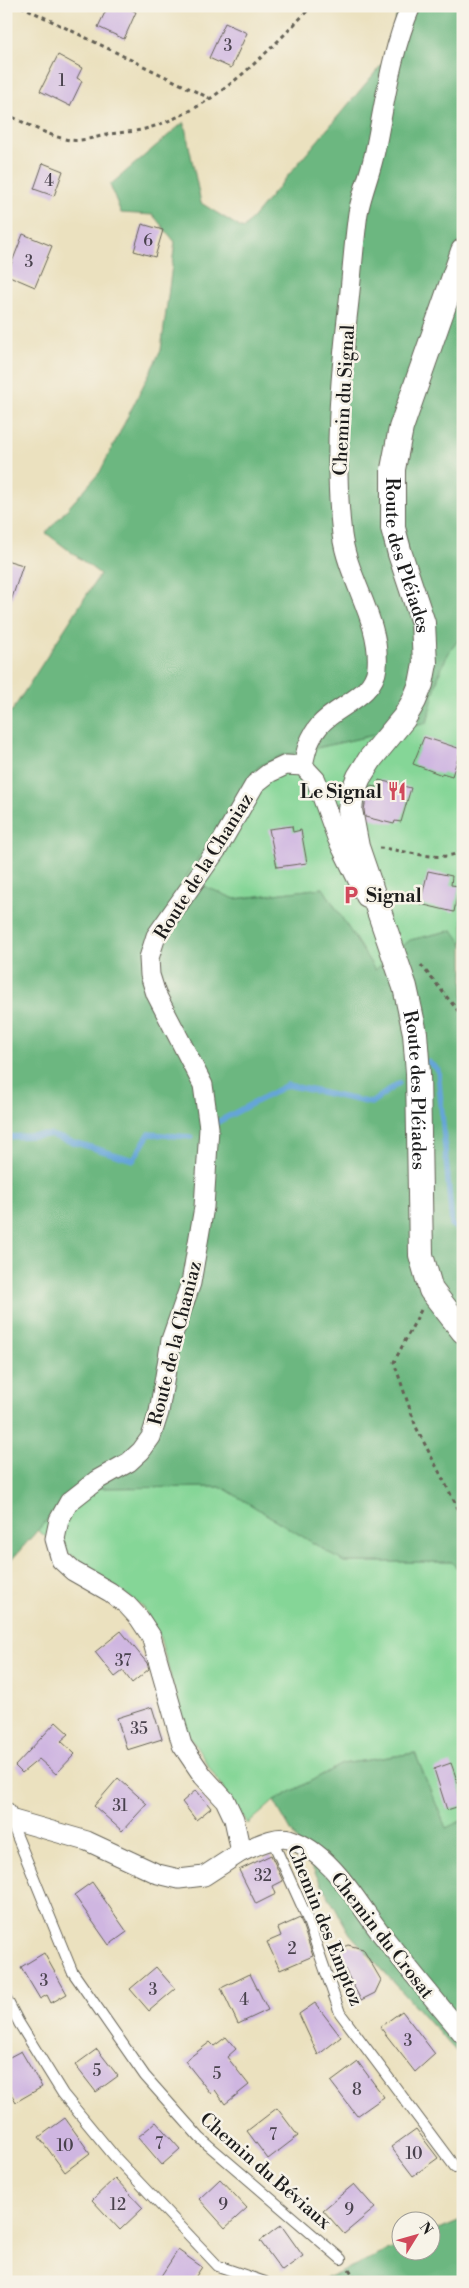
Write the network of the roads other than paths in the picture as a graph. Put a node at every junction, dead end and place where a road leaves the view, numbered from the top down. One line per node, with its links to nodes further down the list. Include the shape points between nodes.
1 (411, 6): 3 (street, Chemin du Signal, via 390,69 375,154 358,211 339,400 337,468 343,537 376,642 377,669 366,692 335,711 320,726 308,743)
2 (463, 251): 4 (street, Route des Pléiades, via 401,428 393,469 393,528 423,623 425,663 414,701 371,758 352,794 350,810 357,847)
3 (303, 766): 4 (street, via 316,780 337,838 364,896); 8 (street, Route de la Chaniaz, via 286,765 255,784 218,848 156,936 149,958 153,985 203,1085 209,1128 204,1207 191,1282 171,1340 152,1437 129,1462 97,1480 70,1502 59,1520 55,1539 61,1560 127,1605 151,1636 182,1745 203,1776 225,1800 234,1818)
4 (378, 904): 5 (street, Route des Pléiades, via 405,987 415,1033 421,1255 431,1290)
5 (463, 1331)
6 (7, 1816): 8 (street, via 87,1841 158,1874 179,1879 204,1876); 12 (lane, Chemin du Béviaux, via 72,1972 145,2076 200,2138)
7 (272, 1840): 8 (street, Chemin du Crosat); 10 (street, Chemin du Crosat, via 287,1838 305,1847 347,1885 384,1937); 11 (lane, Chemin des Emptoz, via 306,1915 340,2014)
8 (242, 1852)
9 (6, 1998): 13 (lane, via 63,2094 121,2164 218,2266)
10 (463, 2034)
11 (456, 2167)
12 (341, 2259)
13 (265, 2282)

